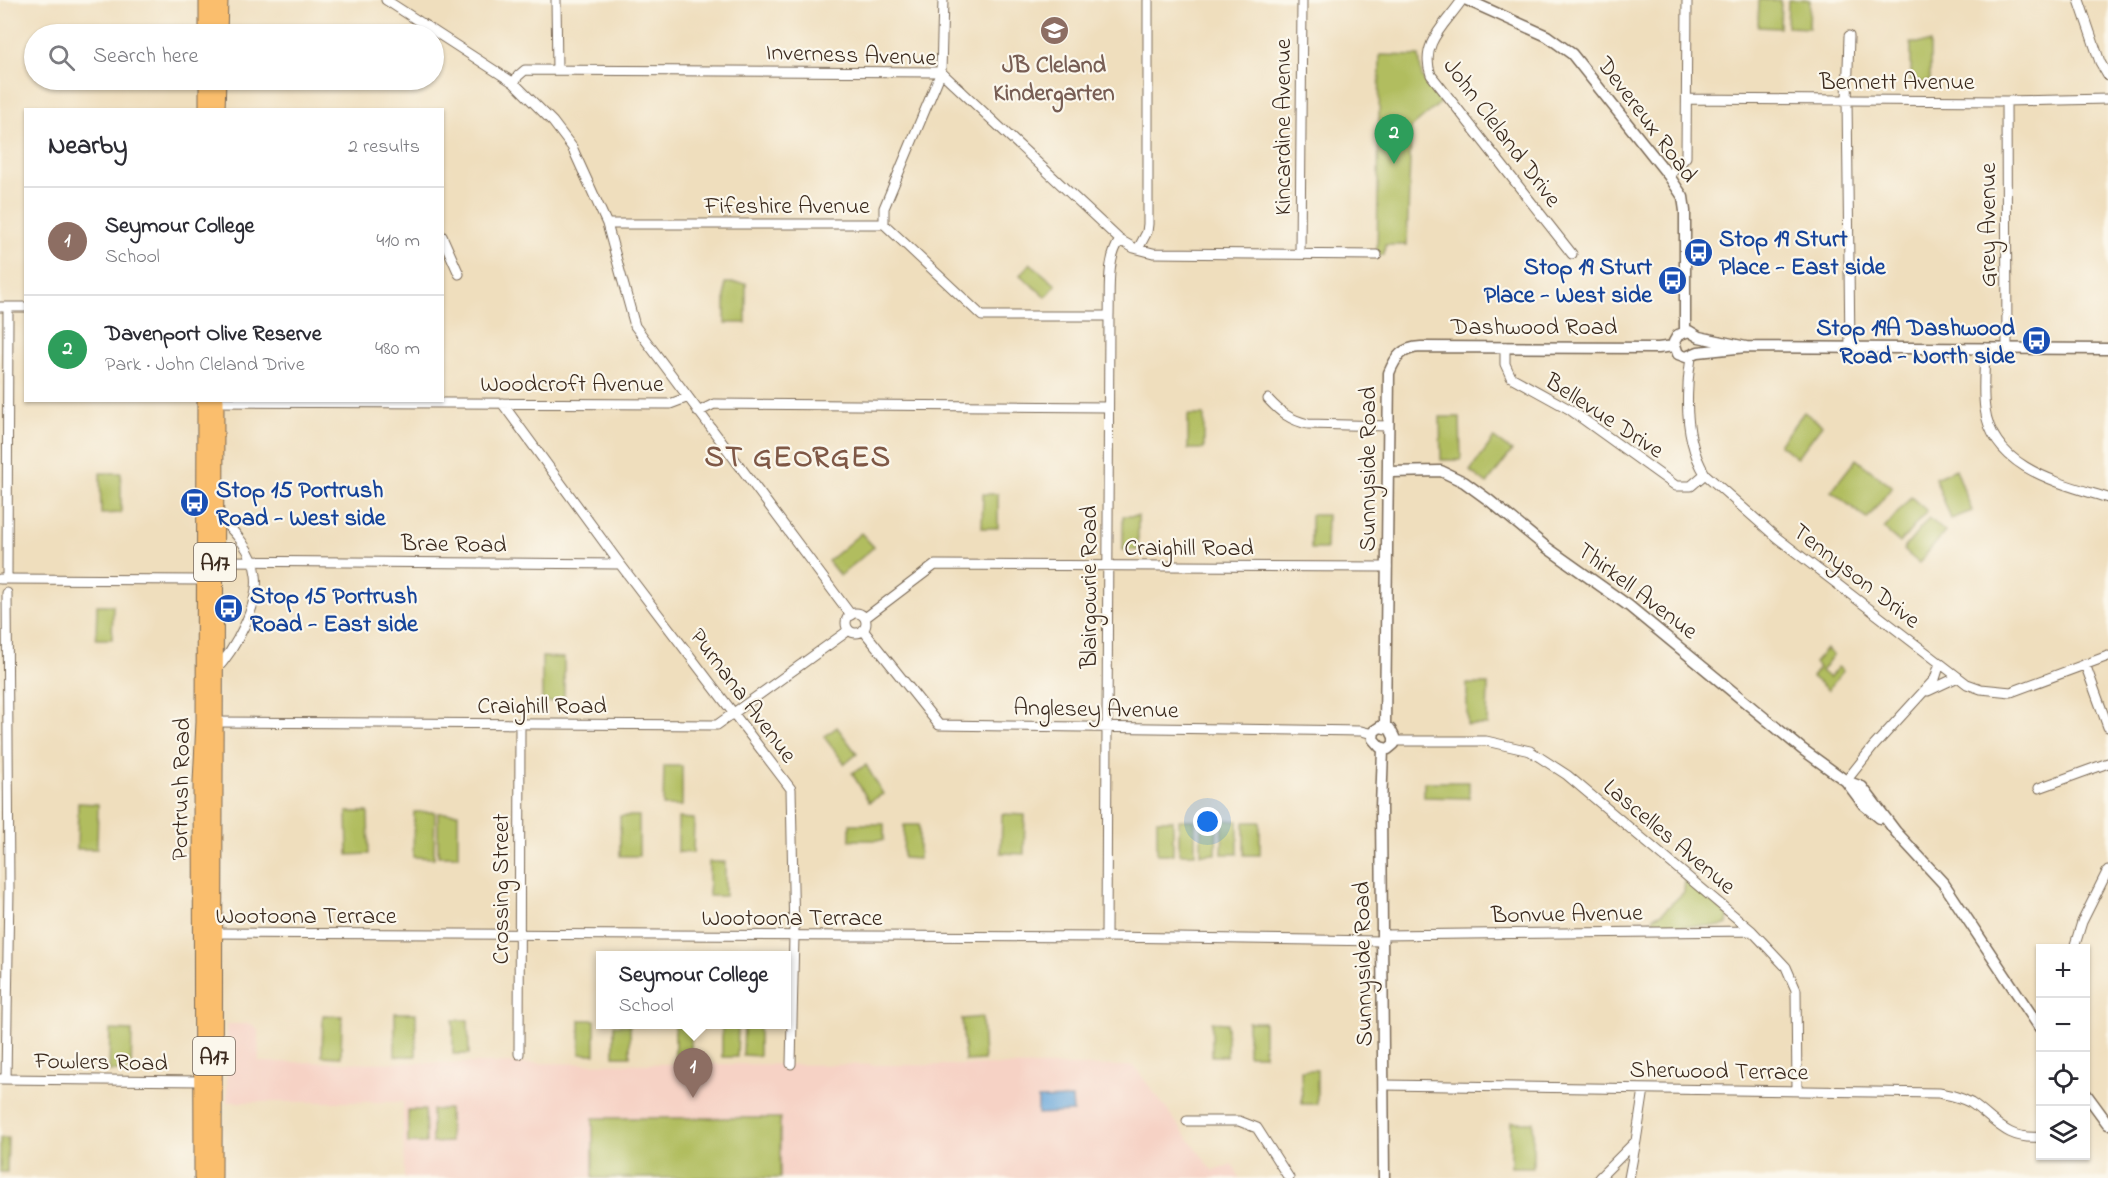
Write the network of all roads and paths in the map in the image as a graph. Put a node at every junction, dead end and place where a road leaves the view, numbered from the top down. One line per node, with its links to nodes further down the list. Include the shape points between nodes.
1 (207, 0): 12 (highway)
2 (220, 0): 13 (highway)
3 (386, 0): 14 (street)
4 (556, 0): 17 (street)
5 (943, 0): 18 (street)
6 (1148, 0): 34 (street, via 1148,224)
7 (1302, 0): 35 (street, Kincardine Avenue)
8 (1462, 0): 36 (street, John Cleland Drive, via 1428,49 1431,75)
9 (1467, 0): 29 (street, Devereux Road, via 1547,36 1572,54)
10 (1687, 0): 23 (street)
11 (2079, 0): 19 (street)
12 (207, 24)
13 (219, 24)
14 (423, 24)
15 (1849, 36): 25 (street)
16 (444, 37): 20 (street)
17 (557, 70): 18 (street, Inverness Avenue); 20 (street, Inverness Avenue, via 525,70)
18 (941, 72): 31 (street, via 884,208); 33 (street, Inverness Avenue)
19 (2108, 76)
20 (514, 82): 30 (street, via 572,147)
21 (207, 90): 27 (highway)
22 (218, 90): 28 (highway)
23 (1687, 99): 25 (street, Bennett Avenue); 29 (street, via 1686,157)
24 (2108, 99): 26 (street, Bennett Avenue)
25 (1848, 100): 26 (street, Bennett Avenue); 47 (street)
26 (2006, 101): 49 (street, Grey Avenue)
27 (207, 108)
28 (217, 108)
29 (1669, 176): 42 (street, Devereux Road, via 1683,197 1685,211)
30 (608, 224): 31 (street, Fifeshire Avenue); 53 (street, via 635,327)
31 (884, 224): 41 (street, Fifeshire Avenue, via 982,316)
32 (444, 240): 38 (street)
33 (1120, 240): 34 (street, Inverness Avenue); 41 (street, Blairgowrie Road, via 1111,260)
34 (1138, 249): 35 (street, Inverness Avenue, via 1153,253)
35 (1300, 254): 37 (street, Inverness Avenue)
36 (1572, 254)
37 (1377, 255)
38 (459, 274)
39 (4, 307): 40 (street); 71 (street)
40 (24, 307)
41 (1109, 316): 59 (street, Blairgowrie Road)
42 (1685, 331): 43 (street); 44 (street, via 1678,334)
43 (1699, 337): 46 (street); 51 (street, via 1701,345)
44 (1674, 346): 45 (street, Dashwood Road); 51 (street, via 1678,354)
45 (1505, 347): 52 (street, Dashwood Road, via 1410,348); 63 (street, Bellevue Drive, via 1505,364 1511,377 1569,409 1676,486 1691,486)
46 (1746, 347): 47 (street); 51 (street)
47 (1850, 348): 48 (street)
48 (1985, 348): 49 (street); 64 (street, via 1985,408 1995,438 2003,448 2033,472)
49 (2007, 348): 50 (street)
50 (2108, 349)
51 (1694, 355): 63 (street, Tennyson Drive, via 1688,386 1689,425)
52 (1396, 356): 61 (street, Sunnyside Road, via 1389,373)
53 (686, 398): 58 (street, Woodcroft Avenue, via 670,404); 60 (street)
54 (1268, 399): 61 (street, via 1290,419 1308,424)
55 (210, 402): 65 (highway, Portrush Road / A17)
56 (210, 402): 72 (highway, Portrush Road / A17)
57 (356, 402): 58 (street, Woodcroft Avenue)
58 (502, 403): 68 (street, Purnana Avenue)
59 (1108, 406): 60 (street, via 714,404); 69 (street, Blairgowrie Road)
60 (698, 412): 74 (street)
61 (1388, 426): 62 (street, Sunnyside Road)
62 (1389, 472): 70 (street, Sunnyside Road); 95 (street, Thirkell Avenue, via 1441,471 1464,482 1546,548 1629,606)
63 (1705, 474): 79 (street, Tennyson Drive, via 1776,537)
64 (2108, 498)
65 (215, 516): 66 (highway, Portrush Road / A17); 67 (street, via 226,523)
66 (215, 561): 67 (street, Brae Road); 81 (highway, Portrush Road / A17)
67 (252, 561): 68 (street, Brae Road); 81 (street, via 256,575 252,603 232,651)
68 (620, 564): 84 (street, Purnana Avenue)
69 (1107, 566): 70 (street, Craighill Road); 75 (street, Craighill Road, via 934,565); 87 (street, Blairgowrie Road)
70 (1388, 567): 88 (street, Sunnyside Road)
71 (4, 579): 72 (street)
72 (204, 580): 85 (highway, Portrush Road / A17)
73 (7, 593): 91 (street)
74 (851, 615): 75 (street); 76 (street)
75 (865, 618): 77 (street)
76 (848, 628): 77 (street, via 855,633); 84 (street, Craighill Road)
77 (863, 630): 87 (street, Anglesey Avenue, via 939,725)
78 (2108, 656): 80 (street, Tennyson Drive)
79 (1940, 663): 82 (street, Tennyson Drive); 83 (street, via 1935,679)
80 (2085, 664): 82 (street, Tennyson Drive, via 2012,692 1981,689); 89 (street)
81 (215, 671): 85 (highway, Portrush Road / A17)
82 (1958, 677): 83 (street)
83 (1920, 695): 95 (street)
84 (734, 714): 86 (street, Craighill Road, via 717,725); 104 (street, Purnana Avenue, via 791,789)
85 (209, 722): 86 (street, Craighill Road); 102 (highway, Portrush Road / A17)
86 (520, 724): 103 (street, Crossing Street)
87 (1107, 727): 90 (street, Anglesey Avenue); 105 (street, Blairgowrie Road)
88 (1385, 727): 90 (street, via 1376,728); 92 (street)
89 (2108, 727)
90 (1373, 734): 93 (street)
91 (4, 738): 99 (street)
92 (1394, 741): 93 (street, via 1392,747); 101 (street, Lascelles Avenue, via 1486,741 1530,751 1567,775)
93 (1383, 749): 106 (street, Sunnyside Road)
94 (2108, 763): 96 (street)
95 (1846, 781): 108 (street, Thirkell Avenue, via 1864,805 1896,832 1944,884)
96 (2039, 788)
97 (2108, 870): 98 (street)
98 (2098, 886): 100 (street); 107 (street)
99 (5, 889): 111 (street)
100 (2108, 894)
101 (1752, 931): 106 (street, Bonvue Avenue); 115 (street, Lascelles Avenue, via 1786,967 1796,990)
102 (208, 933): 103 (street, Wootoona Terrace); 112 (highway, Portrush Road / A17); 123 (highway, Portrush Road / A17)
103 (519, 936): 104 (street, Wootoona Terrace); 109 (street, Crossing Street)
104 (794, 936): 105 (street, Wootoona Terrace); 110 (street, Purnana Avenue)
105 (1106, 938): 106 (street, Wootoona Terrace)
106 (1383, 938): 113 (street, Sunnyside Road)
107 (2075, 944)
108 (2036, 1022)
109 (519, 1054)
110 (791, 1064)
111 (3, 1079): 112 (street, Fowlers Road)
112 (202, 1081): 122 (highway, Portrush Road / A17)
113 (1384, 1085): 114 (street, Sherwood Terrace); 125 (street, Sunnyside Road)
114 (1644, 1089): 115 (street, Sherwood Terrace); 120 (street)
115 (1797, 1090): 119 (street, Sherwood Terrace, via 1956,1096 1997,1126)
116 (2090, 1109): 118 (street)
117 (1187, 1121): 124 (street, via 1239,1121 1257,1128)
118 (2108, 1124)
119 (2036, 1137)
120 (1636, 1141): 121 (street); 126 (street)
121 (1602, 1177)
122 (202, 1178)
123 (214, 1178)
124 (1289, 1178)
125 (1384, 1178)
126 (1629, 1178)

